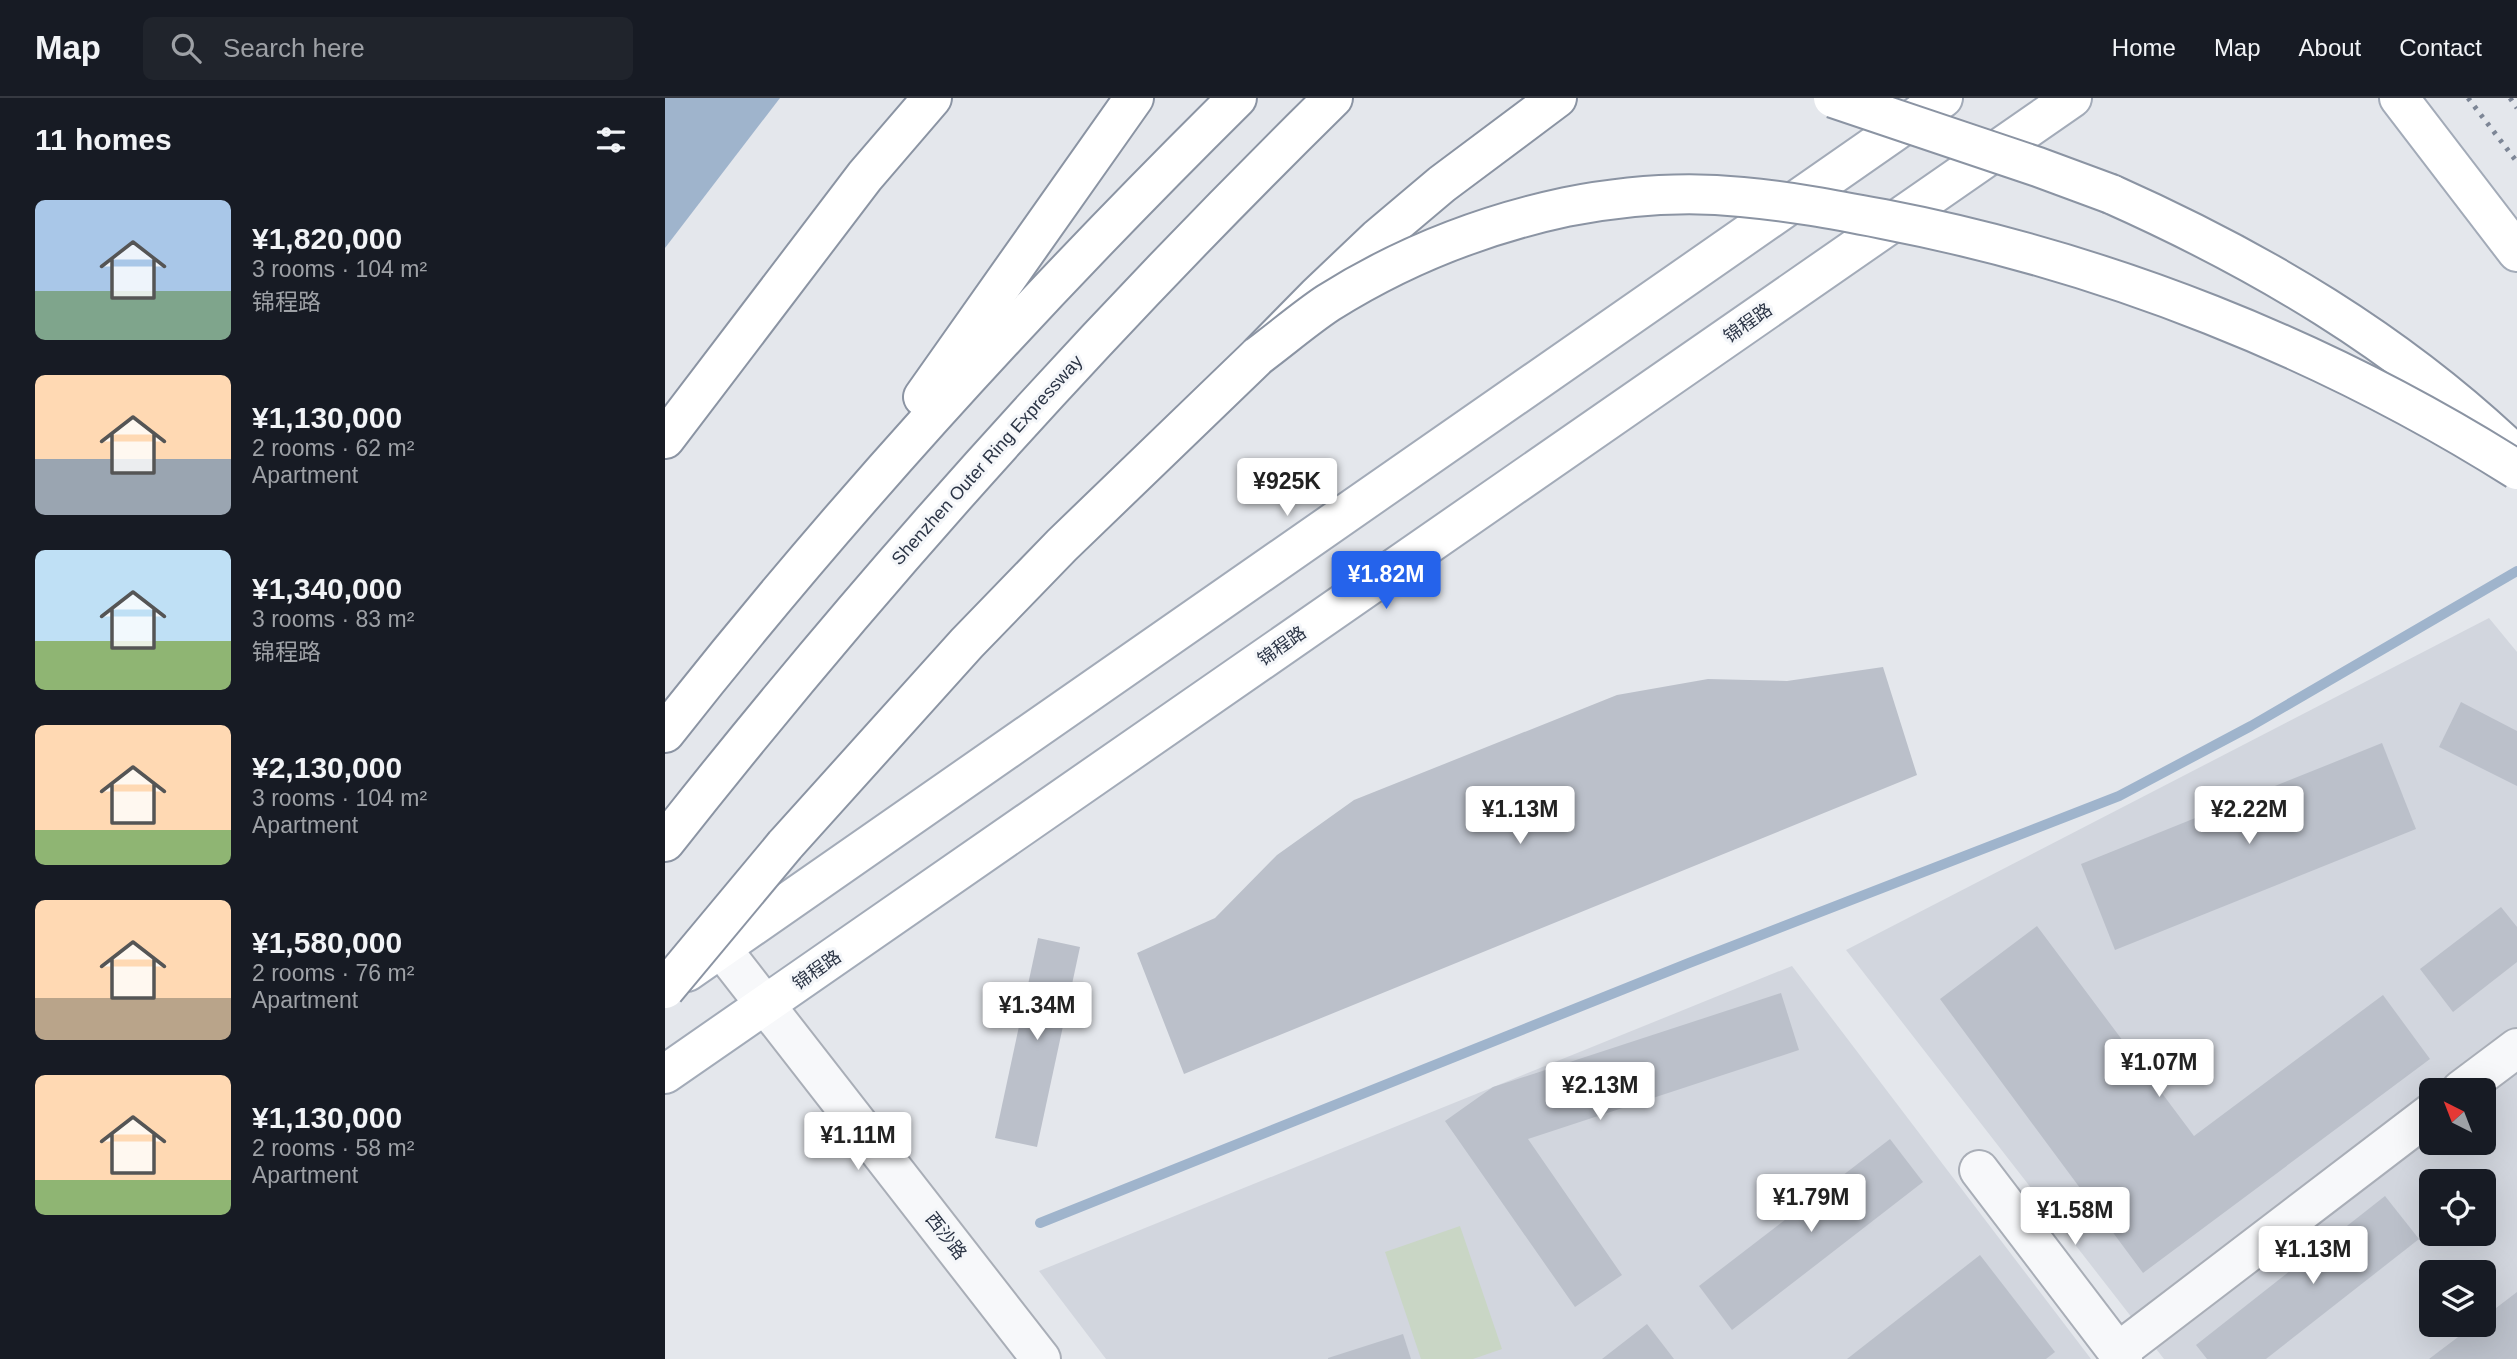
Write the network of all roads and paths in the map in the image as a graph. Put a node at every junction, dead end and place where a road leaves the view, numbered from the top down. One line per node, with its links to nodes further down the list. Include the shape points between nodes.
1 (932, 98): 12 (main road, via 865,176)
2 (1133, 98): 15 (main road)
3 (1237, 98): 15 (main road, via 1052,287)
4 (1333, 98): 17 (main road, Shenzhen Outer Ring Expressway, via 1227,202 977,468 849,615)
5 (1557, 98): 11 (main road, bridge, via 1378,238)
6 (1833, 98): 13 (main road, bridge, via 2111,194 2251,261 2382,344)
7 (1943, 98): 18 (main road)
8 (2072, 98): 20 (main road, 锦程路)
9 (2399, 98): 10 (main road)
10 (2517, 251)
11 (1258, 356): 14 (main road, bridge, via 1338,298 1403,261 1483,229 1567,207 1653,196 1740,196 1913,225 1999,245 2167,298 2329,367 2408,406); 19 (main road, bridge, via 967,643 794,834)
12 (665, 439)
13 (2517, 456)
14 (2517, 470)
15 (806, 562): 16 (main road)
16 (665, 733)
17 (665, 842)
18 (721, 948): 19 (main road); 20 (street, 西沙路)
19 (665, 988)
20 (766, 1005): 22 (main road, 锦程路); 27 (street, 西沙路)
21 (2517, 1048): 23 (street)
22 (665, 1074)
23 (2477, 1078)
24 (2419, 1122): 26 (street)
25 (1979, 1170): 26 (street)
26 (2120, 1355)
27 (1041, 1359)

